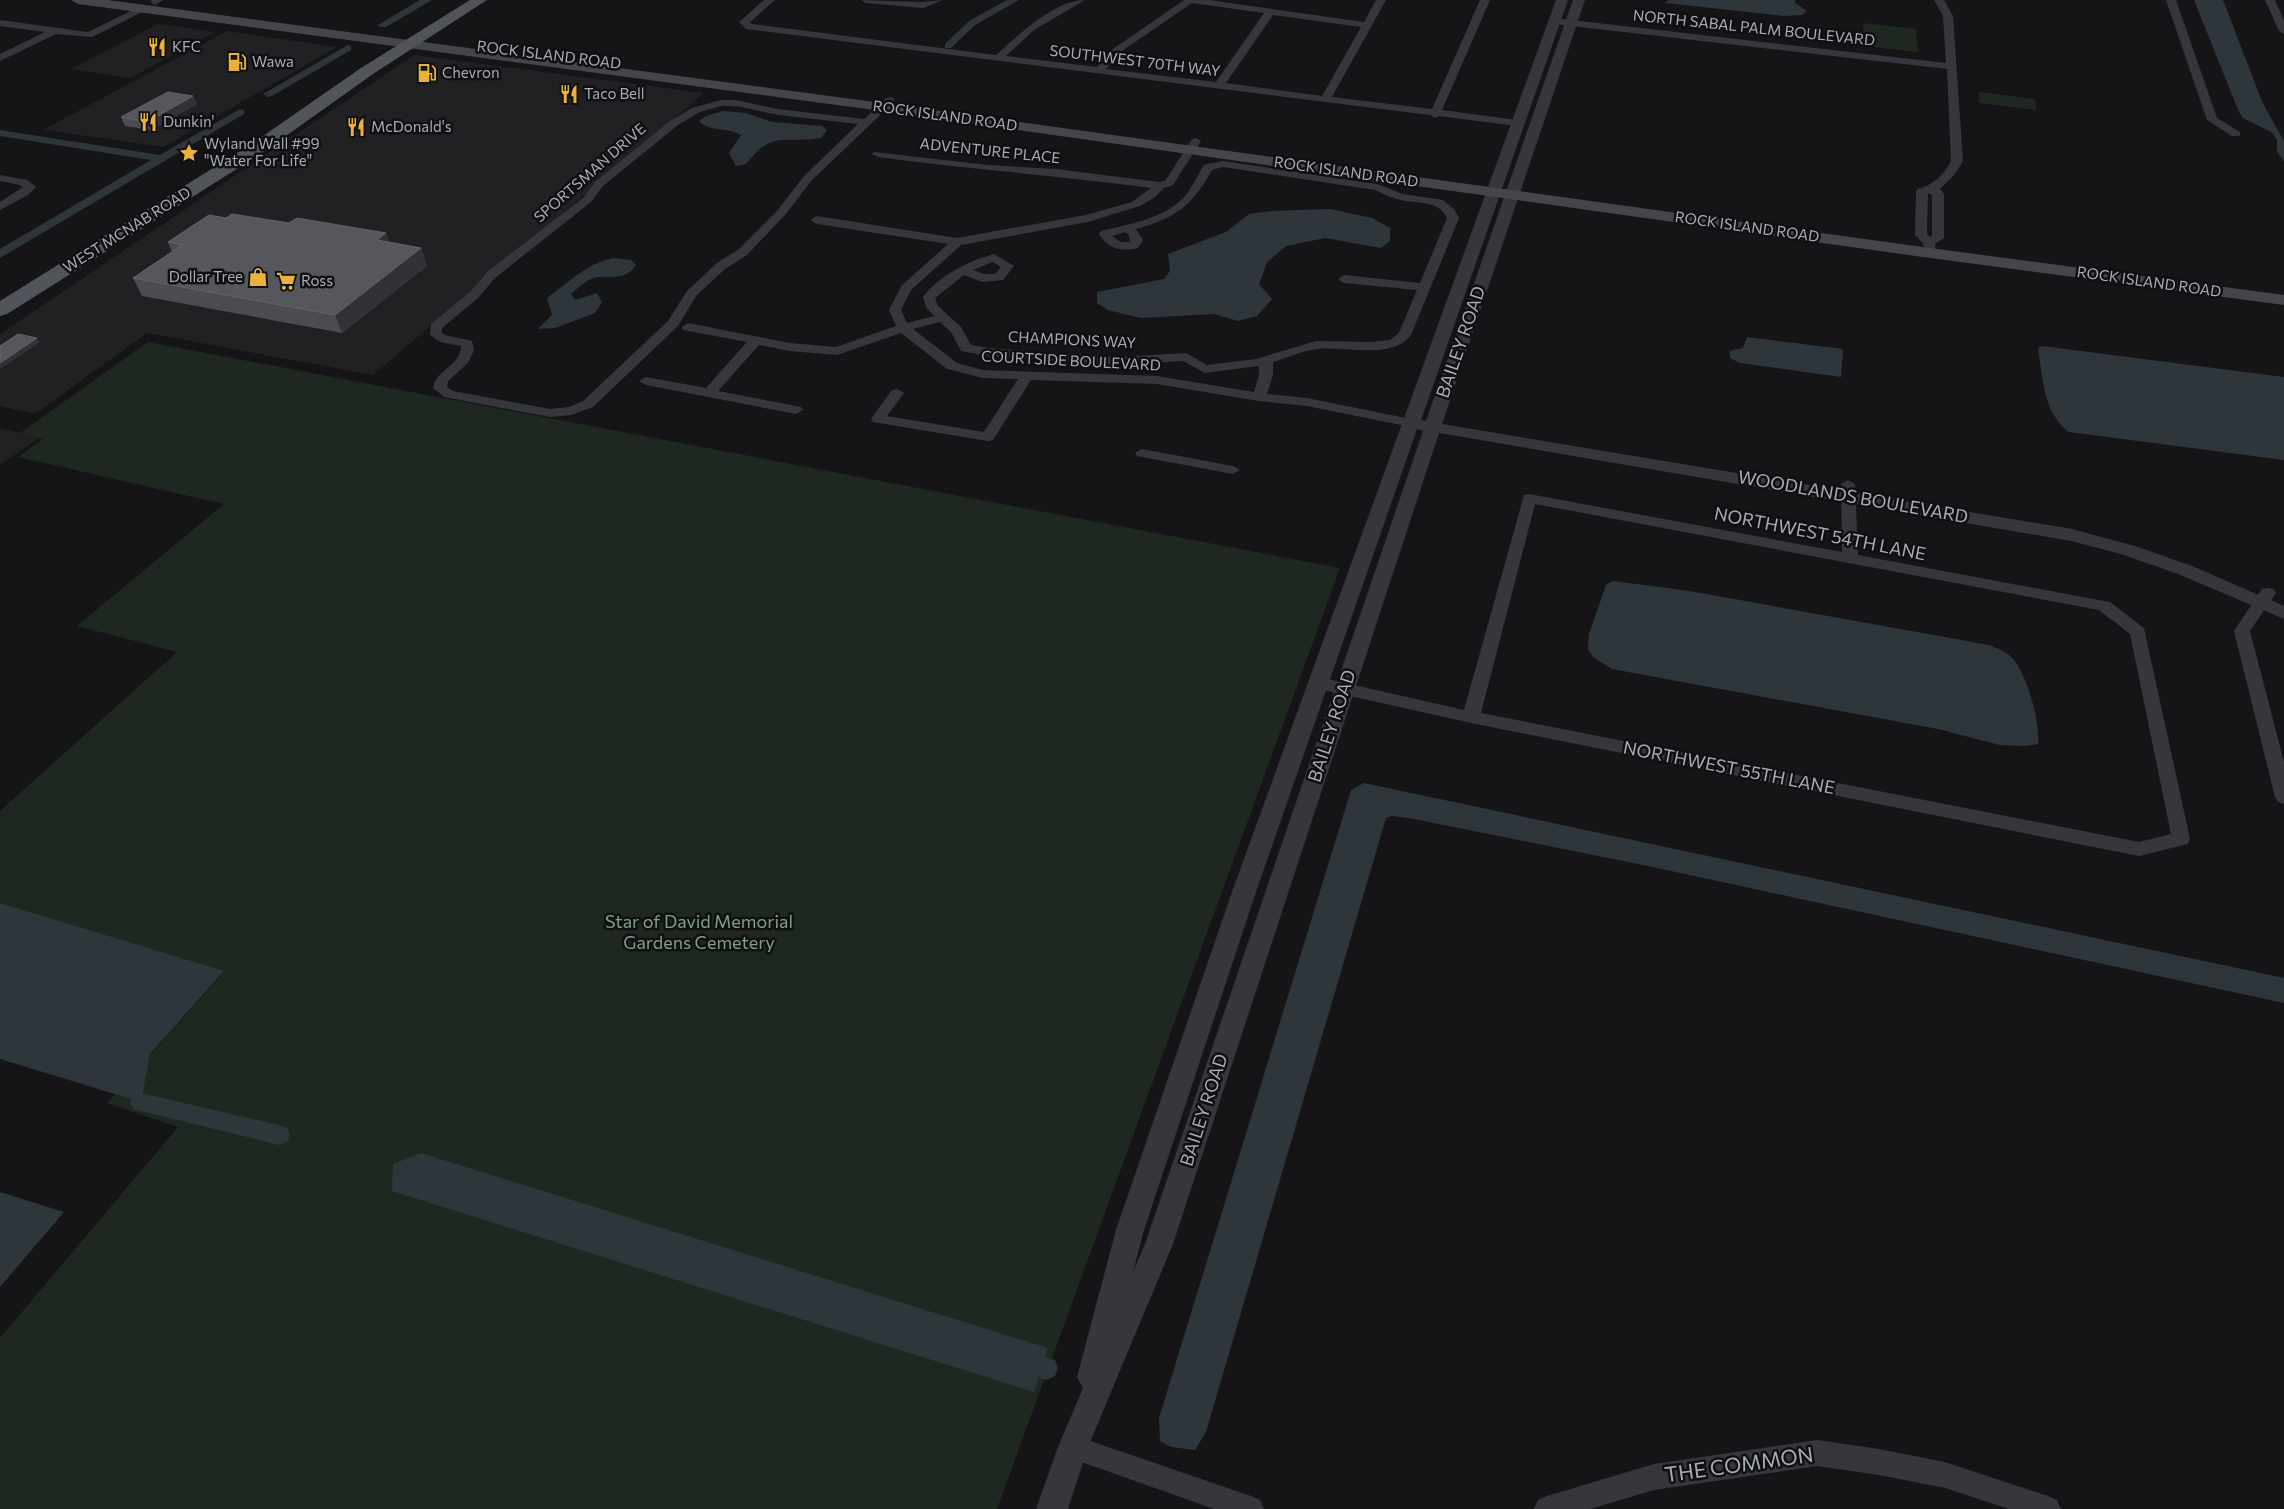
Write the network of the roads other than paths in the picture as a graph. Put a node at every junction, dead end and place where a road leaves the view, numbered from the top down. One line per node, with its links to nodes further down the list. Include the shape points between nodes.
1 (78, 0): 17 (main road)
2 (92, 0): 17 (main road, via 128,5)
3 (454, 0): 25 (main road, WEST MCNAB ROAD)
4 (480, 0): 25 (main road, WEST MCNAB ROAD)
5 (770, 0): 27 (street, SOUTHWEST 70TH WAY, via 744,22 749,27)
6 (866, 0): 7 (street, via 923,6)
7 (938, 0)
8 (1080, 0): 27 (street, via 1031,28)
9 (1189, 0): 18 (street); 29 (street, via 1116,51)
10 (1381, 0): 22 (street)
11 (1485, 0): 33 (street)
12 (1562, 0): 19 (street, BAILEY ROAD)
13 (1579, 0): 21 (street, BAILEY ROAD)
14 (1939, 0): 28 (street, via 1948,16)
15 (2171, 0): 36 (street, via 2212,120)
16 (2270, 0): 24 (street)
17 (149, 3): 23 (street, via 88,34); 25 (main road); 25 (main road, via 252,15)
18 (1270, 12): 22 (street); 30 (street)
19 (1554, 21): 21 (street, NORTH SABAL PALM BOULEVARD); 35 (street, BAILEY ROAD)
20 (0, 23): 23 (street)
21 (1571, 23): 28 (street, NORTH SABAL PALM BOULEVARD); 42 (street, BAILEY ROAD)
22 (1368, 24): 31 (street)
23 (56, 30): 26 (street)
24 (2284, 31)
25 (403, 40): 32 (main road, ROCK ISLAND ROAD); 54 (main road, WEST MCNAB ROAD, via 343,68 235,146); 56 (main road, WEST MCNAB ROAD, via 366,71 256,149)
26 (0, 58)
27 (997, 60): 29 (street, SOUTHWEST 70TH WAY)
28 (1950, 66): 49 (street, via 1957,160 1951,172 1933,190 1938,194 1938,238)
29 (1098, 72): 30 (street, SOUTHWEST 70TH WAY)
30 (1218, 87): 31 (street, SOUTHWEST 70TH WAY)
31 (1325, 100): 33 (street, SOUTHWEST 70TH WAY)
32 (886, 104): 34 (street, SPORTSMAN DRIVE); 37 (main road, ROCK ISLAND ROAD)
33 (1435, 114): 35 (street, SOUTHWEST 70TH WAY)
34 (867, 122): 34 (street, SPORTSMAN DRIVE, via 808,178 781,213 743,252 721,266 691,294 673,323 588,404 571,412 550,413 448,394 440,388 441,380 463,360 468,349 467,344 441,338 436,334 436,327 492,275 587,200 606,177 674,123 696,110 721,103)
35 (1518, 124): 41 (street, BAILEY ROAD)
36 (2236, 134)
37 (1187, 145): 40 (street, via 1169,183); 41 (main road, ROCK ISLAND ROAD)
38 (878, 154): 40 (street, ADVENTURE PLACE, via 988,168 1056,172)
39 (0, 178): 43 (street, via 23,182 30,187)
40 (1159, 188): 44 (street, via 1136,204)
41 (1495, 188): 42 (main road, ROCK ISLAND ROAD); 68 (street, BAILEY ROAD)
42 (1514, 190): 49 (main road, ROCK ISLAND ROAD); 69 (street, BAILEY ROAD)
43 (0, 207)
44 (1088, 218): 47 (street); 48 (street)
45 (817, 220): 48 (street)
46 (1126, 228): 47 (street, CHAMPIONS WAY); 47 (street, via 1134,233 1137,240 1134,245 1116,246 1108,241); 52 (street, CHAMPIONS WAY, via 1172,212 1187,200 1208,167 1222,164 1376,187 1399,197 1441,202 1451,211 1453,218)
47 (1105, 234)
48 (957, 242): 59 (street, via 906,288 895,310)
49 (1929, 248): 53 (main road, ROCK ISLAND ROAD); 55 (main road, ROCK ISLAND ROAD)
50 (963, 270): 57 (street, CHAMPIONS WAY, via 929,296 932,307)
51 (1344, 279): 52 (street)
52 (1425, 287): 61 (street, CHAMPIONS WAY, via 1405,335 1394,343 1316,345)
53 (2284, 289)
54 (0, 291)
55 (2284, 300)
56 (0, 310)
57 (941, 318): 59 (street); 61 (street, CHAMPIONS WAY, via 956,330 966,348 989,352 1119,361 1186,357 1205,369)
58 (688, 328): 60 (street)
59 (902, 328): 60 (street, via 837,351 798,348); 62 (street, COURTSIDE BOULEVARD, via 952,366 983,374)
60 (757, 339): 65 (street)
61 (1266, 360): 66 (street, via 1266,375)
62 (1026, 377): 64 (street, via 988,437 878,418); 66 (street, COURTSIDE BOULEVARD, via 1157,380)
63 (646, 381): 65 (street)
64 (898, 393)
65 (709, 394): 67 (street)
66 (1259, 397): 68 (street, COURTSIDE BOULEVARD)
67 (796, 410)
68 (1413, 418): 69 (street, WOODLANDS BOULEVARD); 76 (street, BAILEY ROAD)
69 (1434, 422): 72 (street, WOODLANDS BOULEVARD); 77 (street, BAILEY ROAD)
70 (1142, 454): 71 (street)
71 (1233, 470)
72 (1848, 490): 73 (street); 74 (street, WOODLANDS BOULEVARD, via 2072,535 2128,550)
73 (1850, 558): 78 (street, NORTHWEST 54TH LANE, via 1529,498); 80 (street, NORTHWEST 54TH LANE, via 2104,606 2138,632 2181,839)
74 (2271, 598): 75 (street, WOODLANDS BOULEVARD); 79 (street, via 2242,631)
75 (2284, 613)
76 (1319, 683): 77 (street, NORTHWEST 55TH LANE); 81 (street, BAILEY ROAD, via 1245,889 1130,1230)
77 (1345, 689): 78 (street, NORTHWEST 55TH LANE); 81 (street, BAILEY ROAD, via 1159,1244)
78 (1471, 717): 80 (street, NORTHWEST 55TH LANE)
79 (2284, 796)
80 (2139, 849)
81 (1073, 1447): 82 (street, BAILEY ROAD); 83 (street)
82 (1052, 1509)
83 (1251, 1509)
84 (1547, 1509): 85 (street, THE COMMON, via 1654,1477 1817,1453 1945,1475)
85 (2048, 1509)

